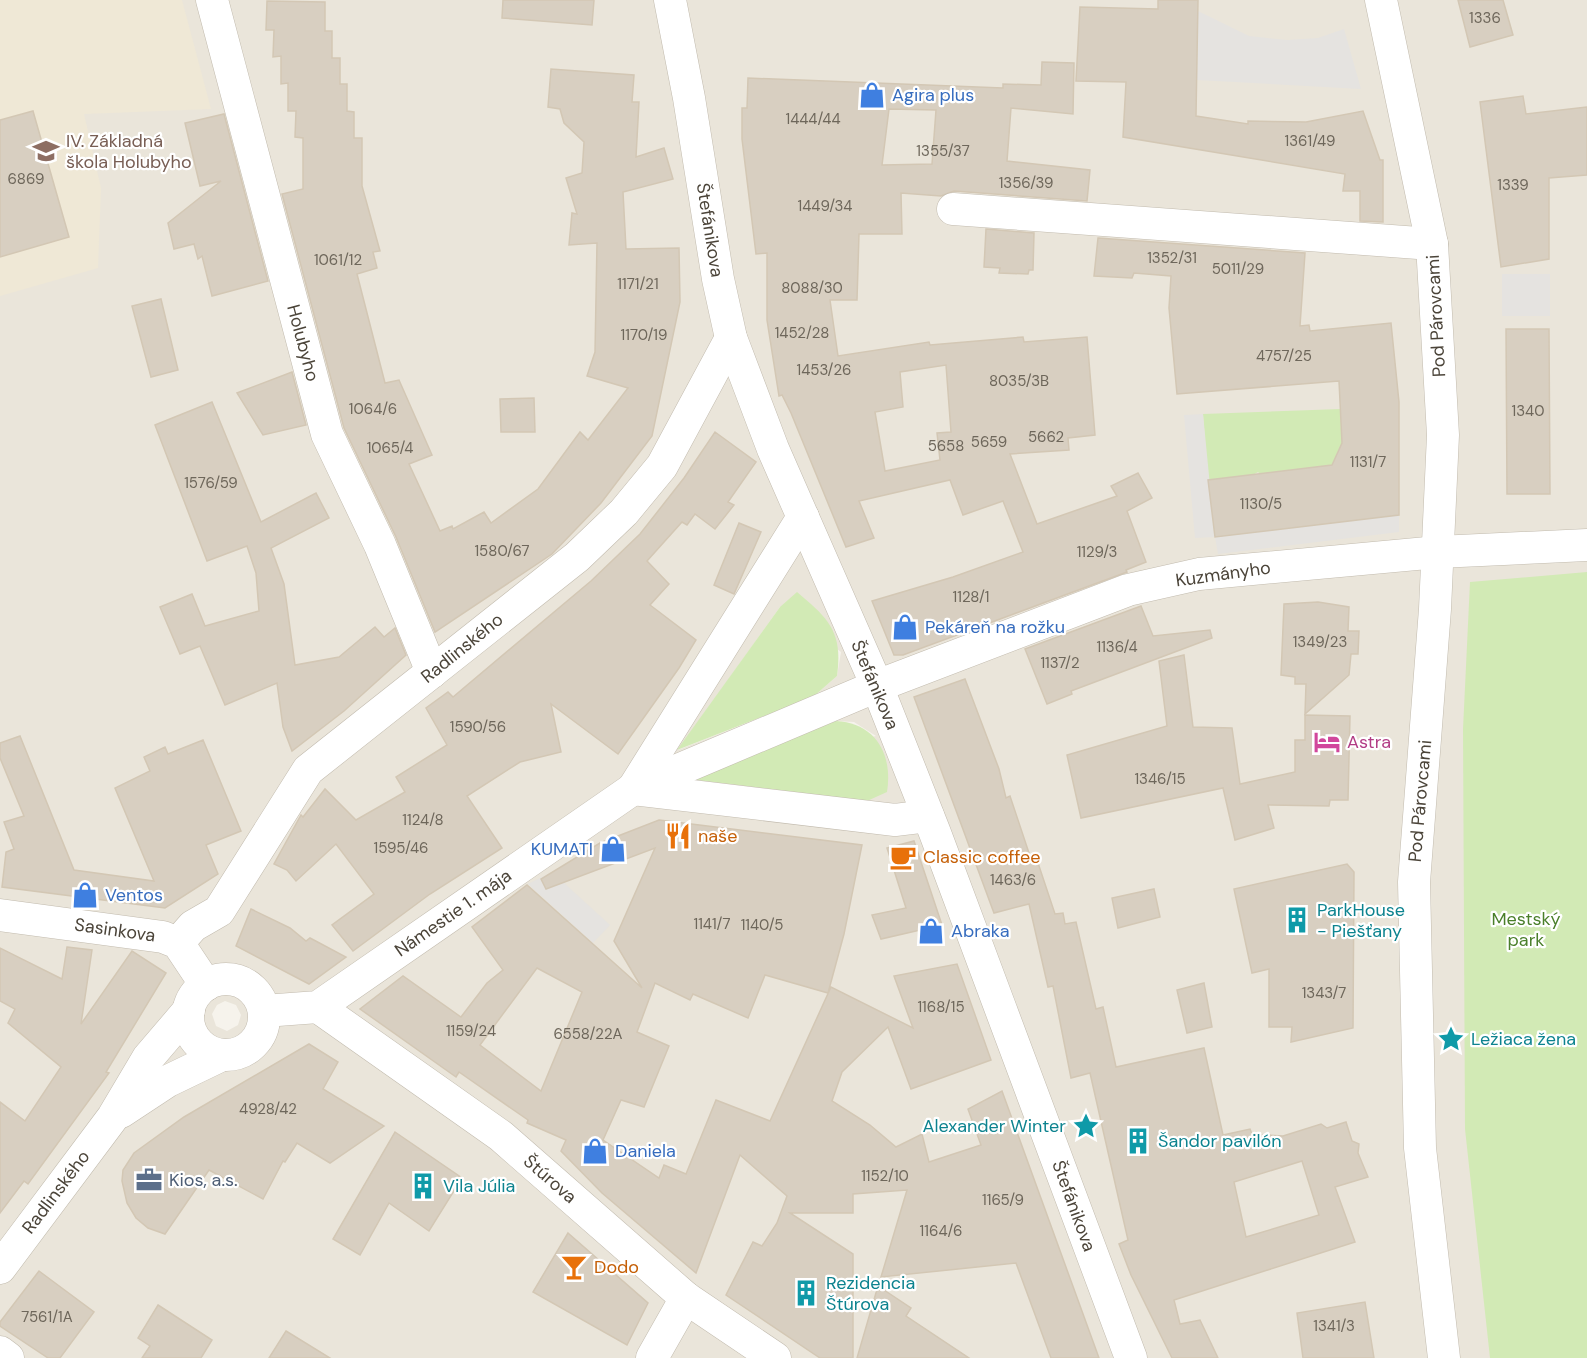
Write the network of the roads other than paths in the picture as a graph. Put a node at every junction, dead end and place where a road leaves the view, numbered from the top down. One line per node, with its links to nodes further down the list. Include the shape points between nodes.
1 (212, 0): 10 (street, Holubyho, via 327,434 380,545)
2 (670, 0): 6 (street, Štefánikova)
3 (1381, 0): 5 (street, Pod Párovcami)
4 (953, 209): 5 (street, Pod Párovcami)
5 (1432, 244): 9 (street, Pod Párovcami, via 1443,435)
6 (730, 338): 7 (street, Štefánikova); 10 (street, Radlinského, via 662,466 624,512 577,557)
7 (803, 517): 11 (street, Štefánikova); 12 (street, Námestie 1. mája)
8 (1587, 545): 9 (street, Kuzmányho)
9 (1438, 552): 11 (street, Kuzmányho, via 1189,576 1128,590); 28 (street, Pod Párovcami, via 1414,882 1420,1148)
10 (432, 672): 15 (street, Radlinského, via 308,770 219,911 193,926)
11 (878, 686): 12 (street, Námestie 1. mája); 13 (street, Štefánikova)
12 (633, 789): 13 (street, via 895,820); 17 (street, Námestie 1. mája)
13 (928, 816): 27 (street, Štefánikova)
14 (0, 915): 15 (street, Sasinkova, via 145,934)
15 (178, 943): 16 (street, Sasinkova)
16 (197, 997): 18 (street, via 220,980 235,980 248,986); 19 (street, via 189,1024 194,1039 205,1049); 20 (street, Radlinského, via 148,1058)
17 (318, 1007): 18 (street); 22 (street, Štúrova, via 501,1136)
18 (264, 1011): 19 (street, via 263,1028 254,1044 239,1053)
19 (222, 1055): 20 (street, Radlinského, via 168,1081)
20 (112, 1117): 21 (street, Radlinského)
21 (0, 1268)
22 (686, 1298): 25 (street); 26 (street, Štúrova)
23 (0, 1352): 24 (street)
24 (8, 1358)
25 (652, 1358)
26 (775, 1358)
27 (1131, 1358)
28 (1444, 1358)

